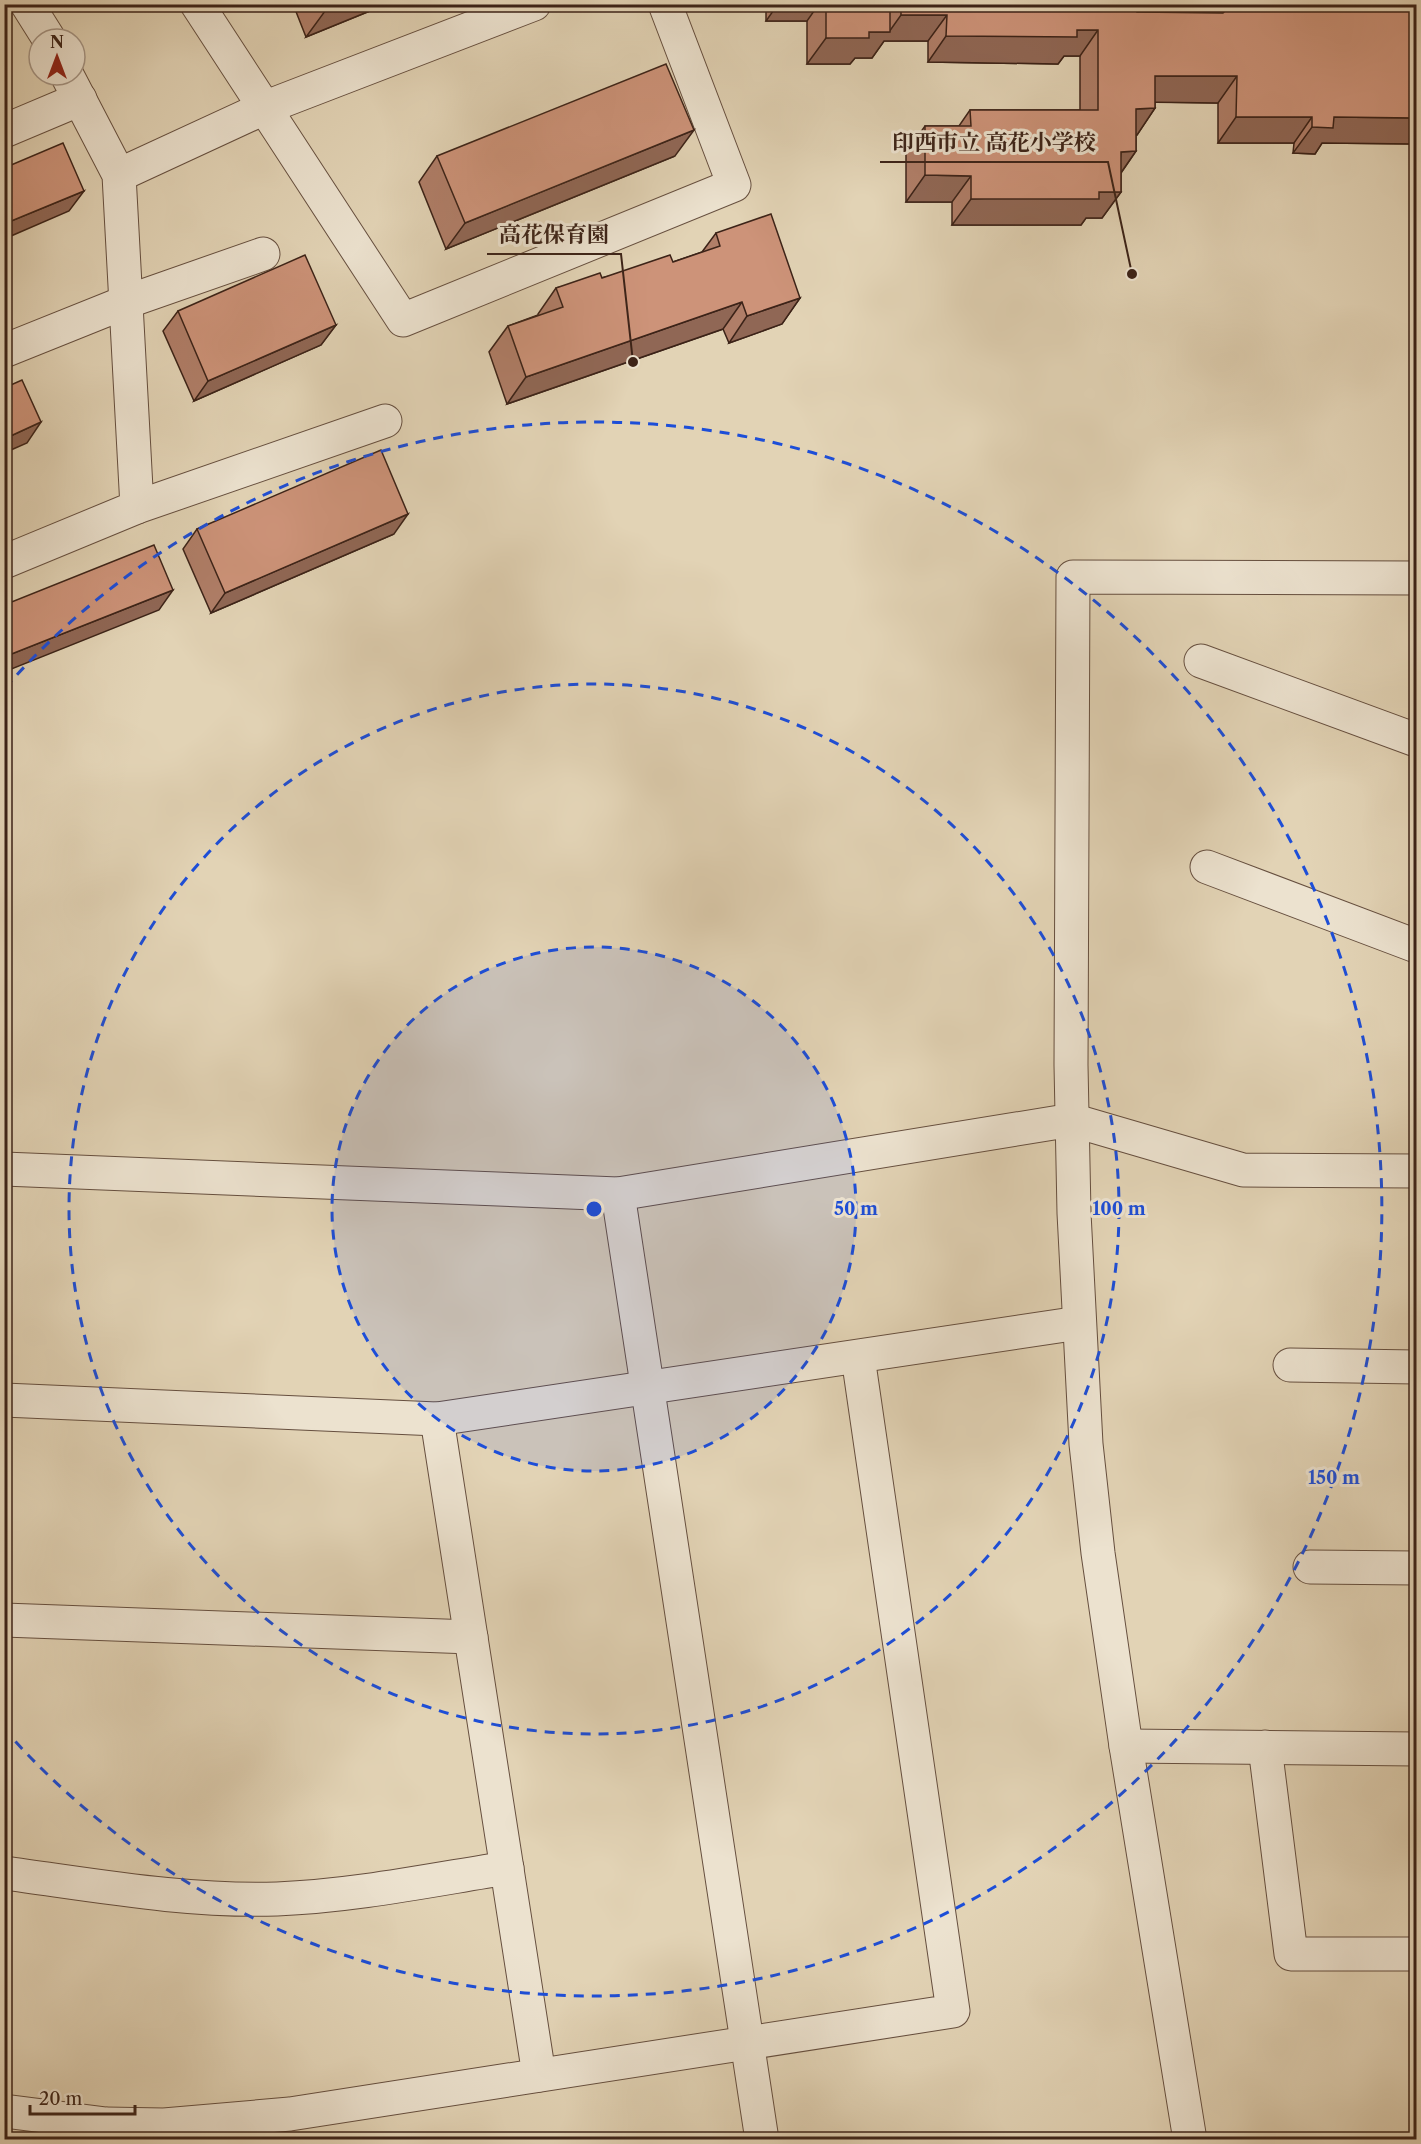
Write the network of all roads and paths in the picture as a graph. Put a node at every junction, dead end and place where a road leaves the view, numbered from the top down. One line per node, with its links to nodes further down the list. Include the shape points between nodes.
1 (27, 4): 5 (street)
2 (197, 4): 7 (street)
3 (534, 4): 7 (street)
4 (665, 4): 7 (street, via 734,185 404,320)
5 (41, 27)
6 (74, 87): 8 (street); 9 (street)
7 (264, 108): 9 (street)
8 (4, 131)
9 (119, 175): 11 (street)
10 (263, 254): 11 (street)
11 (126, 302): 12 (street); 14 (street)
12 (4, 351)
13 (385, 421): 14 (street)
14 (137, 507): 15 (street)
15 (4, 562)
16 (1416, 578): 21 (street, via 1073,577)
17 (1201, 661): 18 (street)
18 (1416, 740)
19 (1207, 867): 20 (street)
20 (1416, 946)
21 (1072, 1120): 23 (street, via 1243,1170); 24 (street); 25 (street)
22 (4, 1168): 24 (street)
23 (1416, 1171)
24 (618, 1194): 29 (street)
25 (1079, 1323): 26 (street); 36 (street, via 1098,1553)
26 (858, 1357): 29 (street); 42 (street, via 952,2011)
27 (1290, 1365): 28 (street)
28 (1416, 1366)
29 (647, 1388): 31 (street); 42 (street)
30 (4, 1400): 31 (street)
31 (437, 1419): 35 (street)
32 (1310, 1567): 33 (street)
33 (1416, 1568)
34 (4, 1620): 35 (street)
35 (471, 1637): 39 (street)
36 (1126, 1746): 37 (street); 46 (street)
37 (1265, 1747): 38 (street); 41 (street, via 1291,1954)
38 (1416, 1749)
39 (507, 1868): 40 (street, via 278,1899 171,1894); 43 (street)
40 (4, 1873)
41 (1416, 1954)
42 (747, 2043): 43 (street); 45 (street)
43 (539, 2075): 44 (street, via 290,2114 164,2125 81,2122)
44 (4, 2111)
45 (762, 2139)
46 (1190, 2139)

